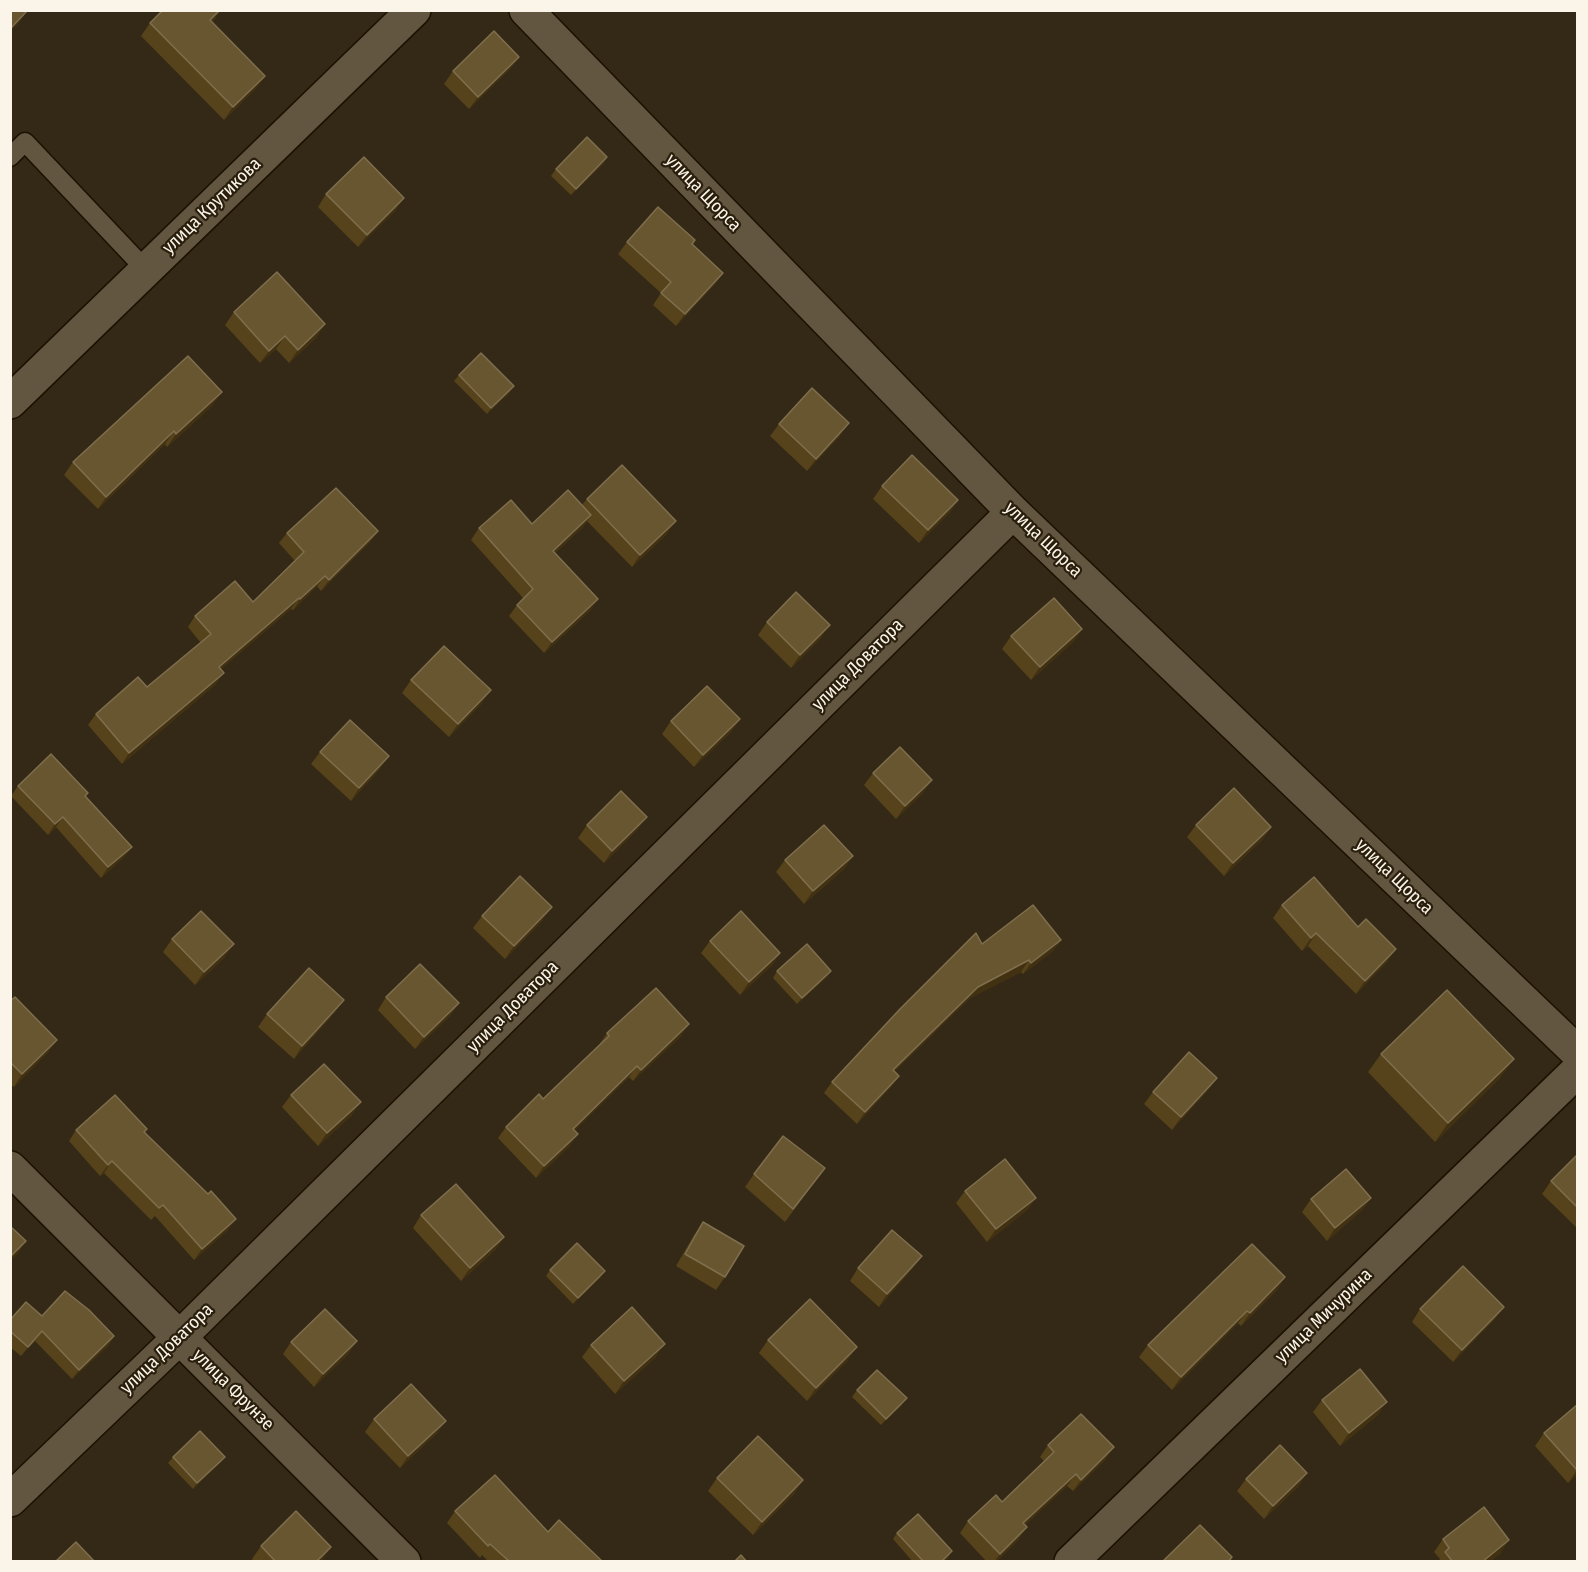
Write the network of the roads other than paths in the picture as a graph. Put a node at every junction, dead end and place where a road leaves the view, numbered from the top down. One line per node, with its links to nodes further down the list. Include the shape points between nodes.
1 (414, 10): 4 (street, улица Крутикова)
2 (526, 10): 6 (street, улица Щорса)
3 (10, 157): 4 (lane, via 25,142)
4 (146, 270): 5 (street, улица Крутикова)
5 (10, 402)
6 (1013, 512): 7 (street, улица Щорса); 10 (street, улица Доватора)
7 (1578, 1053)
8 (1578, 1070): 13 (street, улица Мичурина)
9 (10, 1167): 10 (street, улица Фрунзе)
10 (180, 1337): 11 (street, улица Доватора); 12 (street, улица Фрунзе)
11 (10, 1500)
12 (404, 1562)
13 (1071, 1562)

